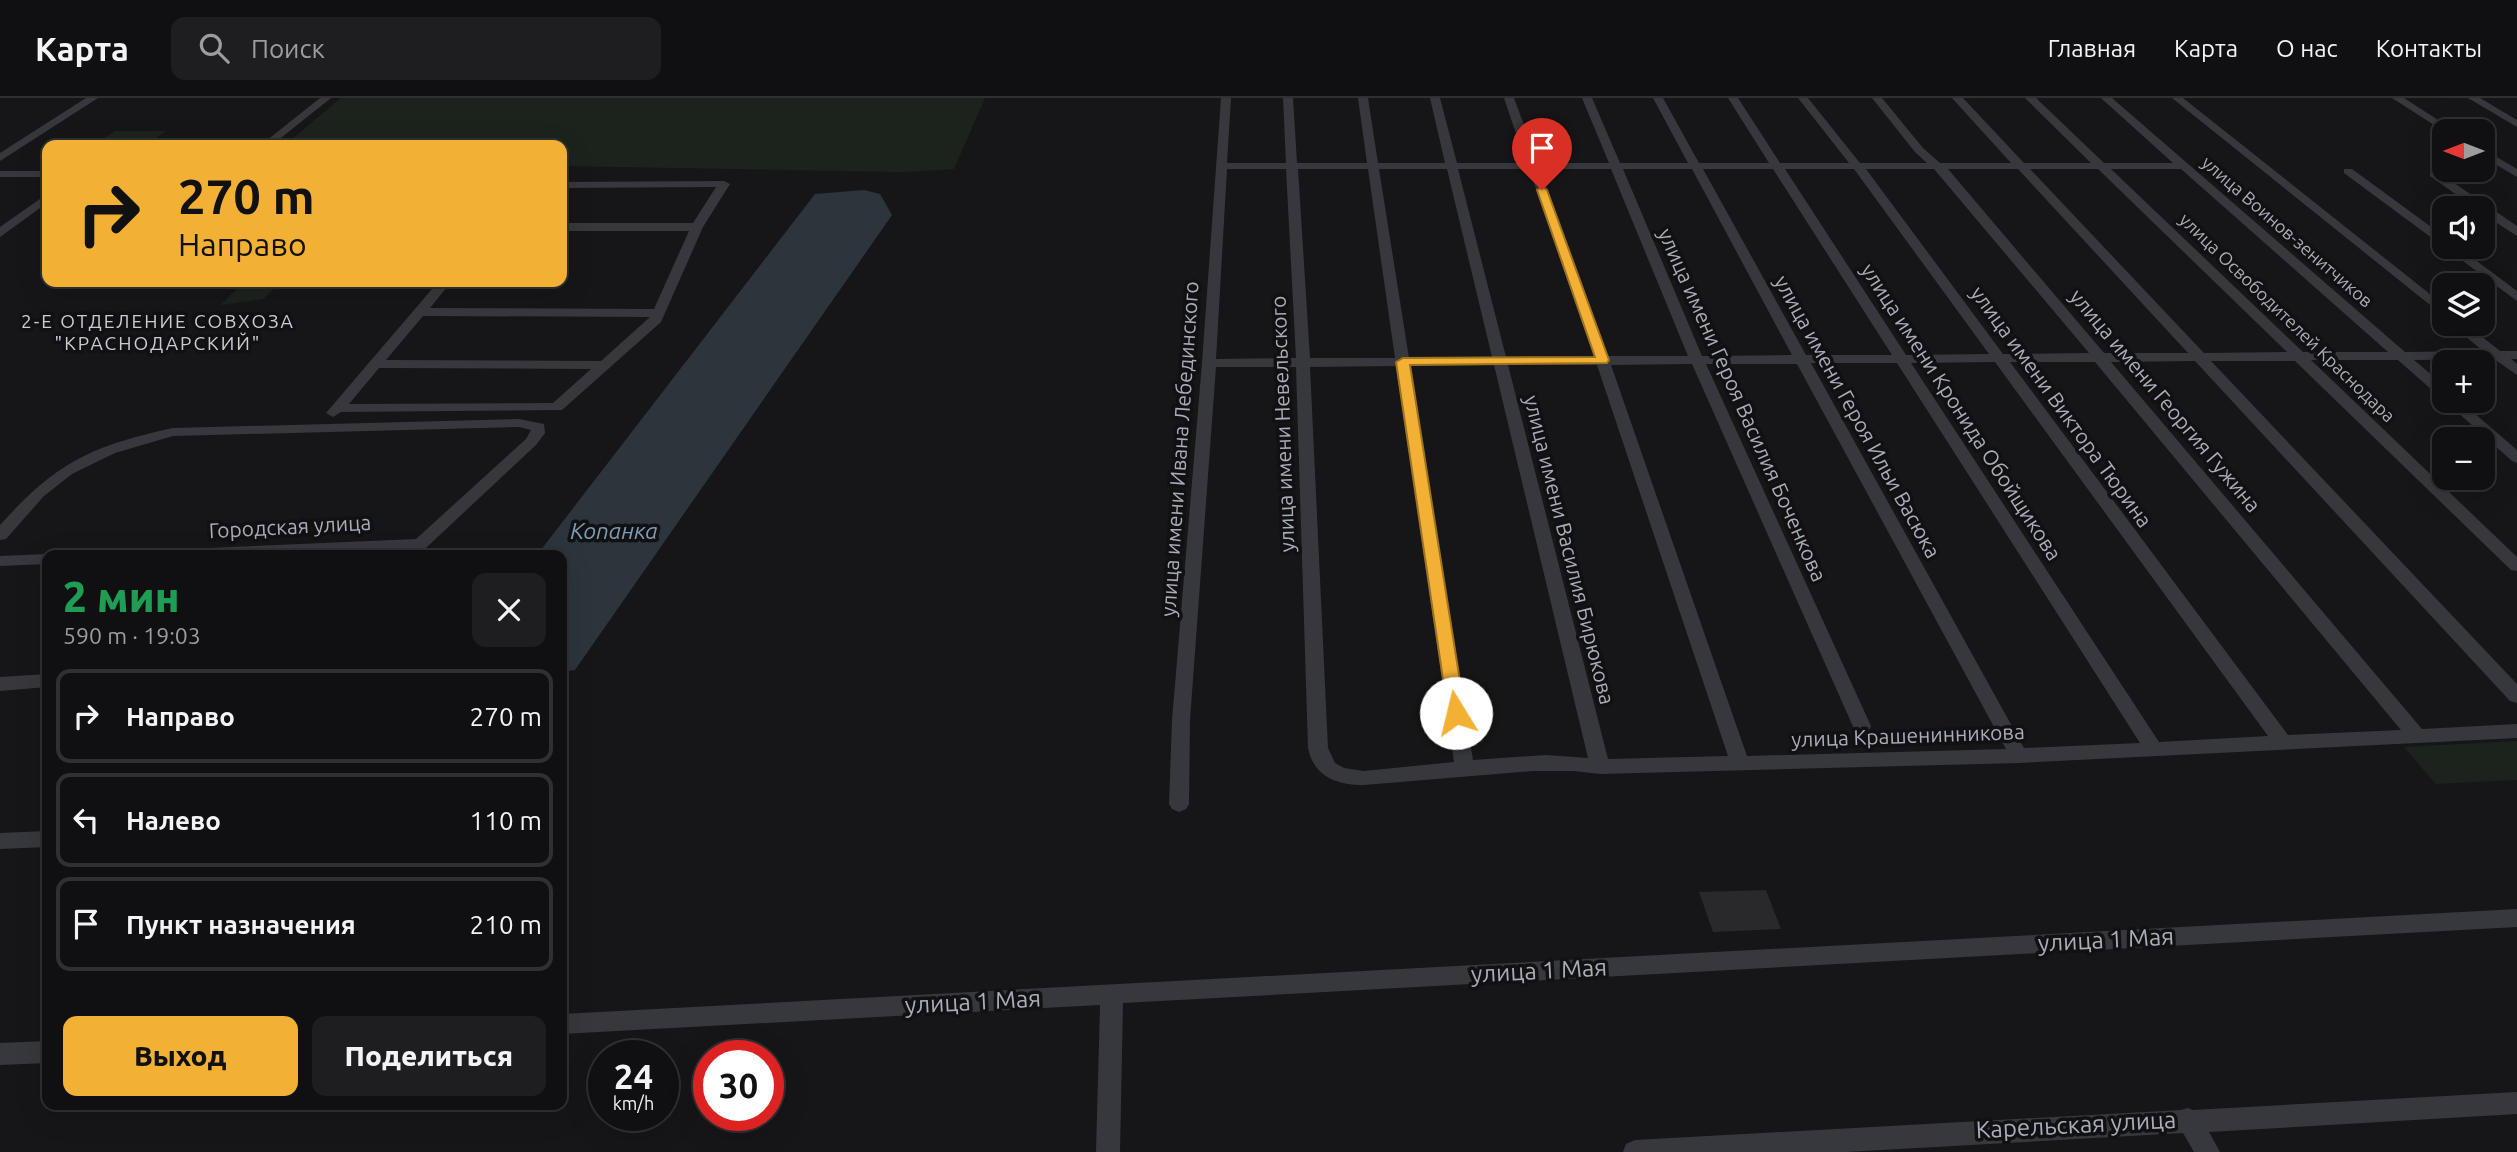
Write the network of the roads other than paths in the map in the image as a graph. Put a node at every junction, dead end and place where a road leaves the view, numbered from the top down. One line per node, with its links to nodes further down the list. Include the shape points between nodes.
1 (93, 98): 22 (street)
2 (327, 98): 21 (street)
3 (1226, 98): 25 (street, улица имени Ивана Лебединского)
4 (1288, 98): 26 (street, улица имени Невельского)
5 (1363, 98): 27 (street)
6 (1435, 98): 28 (street, улица имени Василия Бирюкова)
7 (1509, 98): 29 (street)
8 (1587, 98): 30 (street, улица имени Героя Василия Боченкова)
9 (1658, 98): 31 (street, улица имени Героя Ильи Васюка)
10 (1733, 98): 32 (street, улица имени Кронида Обойщикова)
11 (1804, 98): 33 (street, улица имени Виктора Тюрина)
12 (1877, 98): 34 (street, улица имени Георгия Гужина)
13 (1957, 98): 35 (street)
14 (2030, 98): 36 (street, улица Освободителей Краснодара)
15 (2106, 98): 37 (street, улица Воинов-зенитчиков)
16 (2177, 98): 53 (street)
17 (2397, 98): 19 (street)
18 (2473, 98): 20 (street)
19 (2432, 120)
20 (2517, 124)
21 (272, 140)
22 (0, 159)
23 (2498, 161): 24 (street); 41 (street)
24 (2517, 162)
25 (1221, 166): 26 (street); 71 (street, улица имени Ивана Лебединского)
26 (1292, 166): 27 (street); 69 (street, улица имени Невельского)
27 (1373, 166): 28 (street); 70 (street)
28 (1452, 166): 29 (street); 68 (street, улица имени Василия Бирюкова)
29 (1533, 166): 30 (street); 66 (street)
30 (1616, 166): 31 (street); 67 (street, улица имени Героя Василия Боченкова)
31 (1695, 166): 32 (street); 64 (street, улица имени Героя Ильи Васюка)
32 (1777, 166): 33 (street); 65 (street, улица имени Кронида Обойщикова)
33 (1857, 166): 34 (street); 63 (street, улица имени Виктора Тюрина)
34 (1937, 166): 35 (street); 61 (street, улица имени Георгия Гужина)
35 (2020, 166): 36 (street); 62 (street)
36 (2099, 166): 37 (street); 59 (street, улица Освободителей Краснодара)
37 (2181, 166): 60 (street, улица Воинов-зенитчиков)
38 (2348, 171): 49 (street)
39 (0, 174): 40 (street)
40 (42, 174)
41 (2517, 174)
42 (2445, 182): 47 (street)
43 (567, 185): 46 (street, via 724,184)
44 (42, 202): 48 (street)
45 (567, 227): 46 (street)
46 (697, 227): 55 (street)
47 (2517, 232)
48 (0, 233)
49 (2432, 233)
50 (2466, 259): 52 (street)
51 (441, 287): 54 (street)
52 (2517, 297)
53 (2432, 303)
54 (419, 312): 55 (street); 72 (street)
55 (659, 313): 73 (street)
56 (2473, 336): 57 (street)
57 (2497, 355): 58 (street); 60 (street); 74 (street)
58 (2517, 355)
59 (2301, 356): 60 (street); 62 (street); 85 (street, улица Освободителей Краснодара)
60 (2401, 356): 75 (street, улица Воинов-зенитчиков)
61 (2102, 357): 62 (street); 63 (street); 91 (street, улица имени Георгия Гужина)
62 (2200, 357): 88 (street)
63 (1999, 358): 65 (street); 92 (street, улица имени Виктора Тюрина)
64 (1801, 359): 65 (street); 67 (street); 95 (street, улица имени Героя Ильи Васюка)
65 (1902, 359): 94 (street, улица имени Кронида Обойщикова)
66 (1602, 360): 67 (street); 68 (street); 96 (street)
67 (1697, 360): 89 (street, улица имени Героя Василия Боченкова)
68 (1502, 361): 70 (street); 98 (street, улица имени Василия Бирюкова)
69 (1303, 362): 70 (street); 71 (street); 93 (street, улица имени Невельского)
70 (1403, 362): 97 (street)
71 (1209, 363): 99 (street, улица имени Ивана Лебединского, via 1181,720)
72 (375, 364): 73 (street); 76 (street)
73 (603, 365): 76 (street, via 557,407)
74 (2517, 371)
75 (2432, 383)
76 (337, 408): 78 (street)
77 (2466, 413): 79 (street)
78 (318, 428): 80 (street, via 173,432 121,446 51,482); 81 (street, via 519,423 539,427 530,442)
79 (2517, 458)
80 (0, 535)
81 (417, 549): 82 (street, Городская улица)
82 (374, 550)
83 (42, 559): 84 (street)
84 (0, 561)
85 (2517, 565)
86 (42, 681): 87 (street)
87 (0, 684)
88 (2517, 696)
89 (1863, 726)
90 (2517, 731): 91 (street, улица Крашенинникова)
91 (2417, 736): 92 (street, улица Крашенинникова)
92 (2283, 743): 94 (street, улица Крашенинникова)
93 (1318, 748): 97 (street, улица Крашенинникова, via 1330,771 1350,778)
94 (2154, 749): 95 (street, улица Крашенинникова)
95 (2019, 756): 96 (street, улица Крашенинникова)
96 (1740, 764): 98 (street, улица Крашенинникова)
97 (1464, 767): 98 (street, улица Крашенинникова, via 1554,762)
98 (1600, 767)
99 (1179, 804)
100 (42, 839): 101 (street)
101 (0, 841)
102 (2517, 918): 103 (street, улица 1 Мая)
103 (1112, 995): 104 (street, улица 1 Мая); 110 (street)
104 (567, 1024)
105 (42, 1052): 106 (street)
106 (0, 1054)
107 (2517, 1103): 108 (street, Карельская улица)
108 (2188, 1119): 109 (street, Карельская улица); 112 (street)
109 (1815, 1146): 111 (street, Карельская улица)
110 (1108, 1152)
111 (1634, 1152)
112 (2208, 1152)

